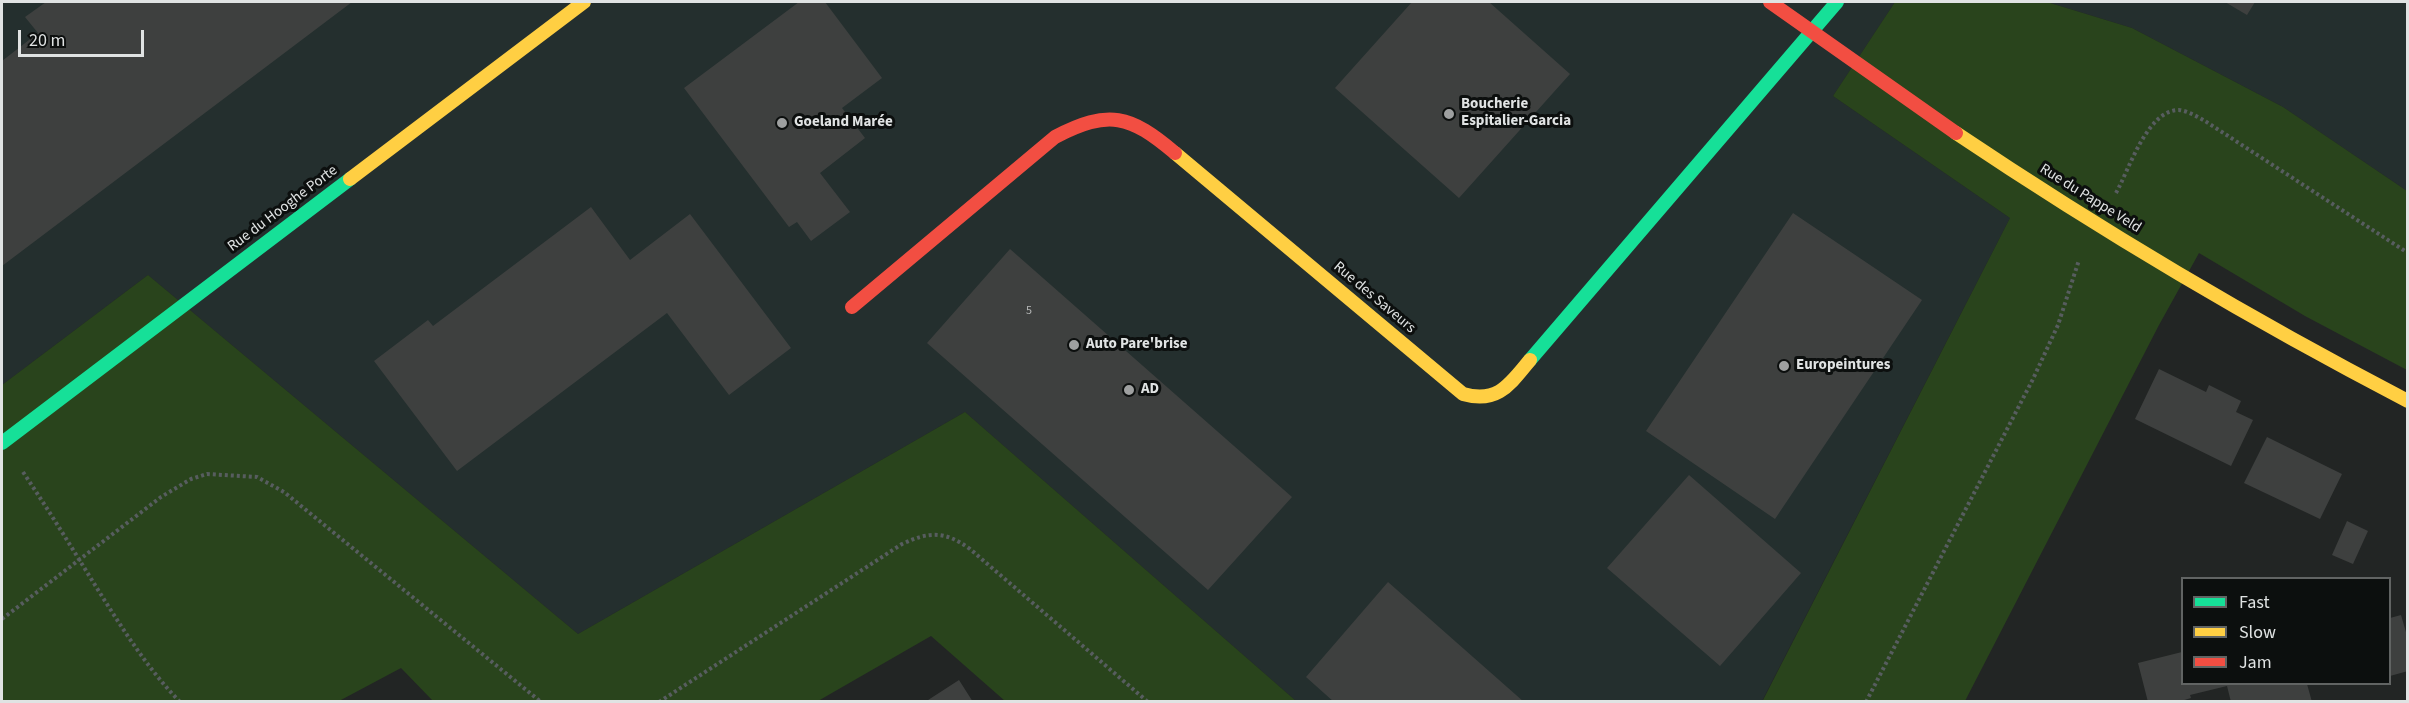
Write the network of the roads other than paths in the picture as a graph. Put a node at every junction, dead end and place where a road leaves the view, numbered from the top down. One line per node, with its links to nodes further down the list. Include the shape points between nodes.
1 (584, 2): 7 (street, Rue du Hooghe Porte)
2 (1770, 2): 4 (street, Rue du Pappe Veld)
3 (1837, 2): 4 (street, Rue des Saveurs)
4 (1811, 32): 5 (street, Rue des Saveurs, via 1507,387 1486,398 1463,394 1161,141 1134,123 1117,118 1087,122 1055,137); 6 (street, Rue du Pappe Veld, via 2097,223 2225,301)
5 (852, 307)
6 (2408, 401)
7 (2, 443)

